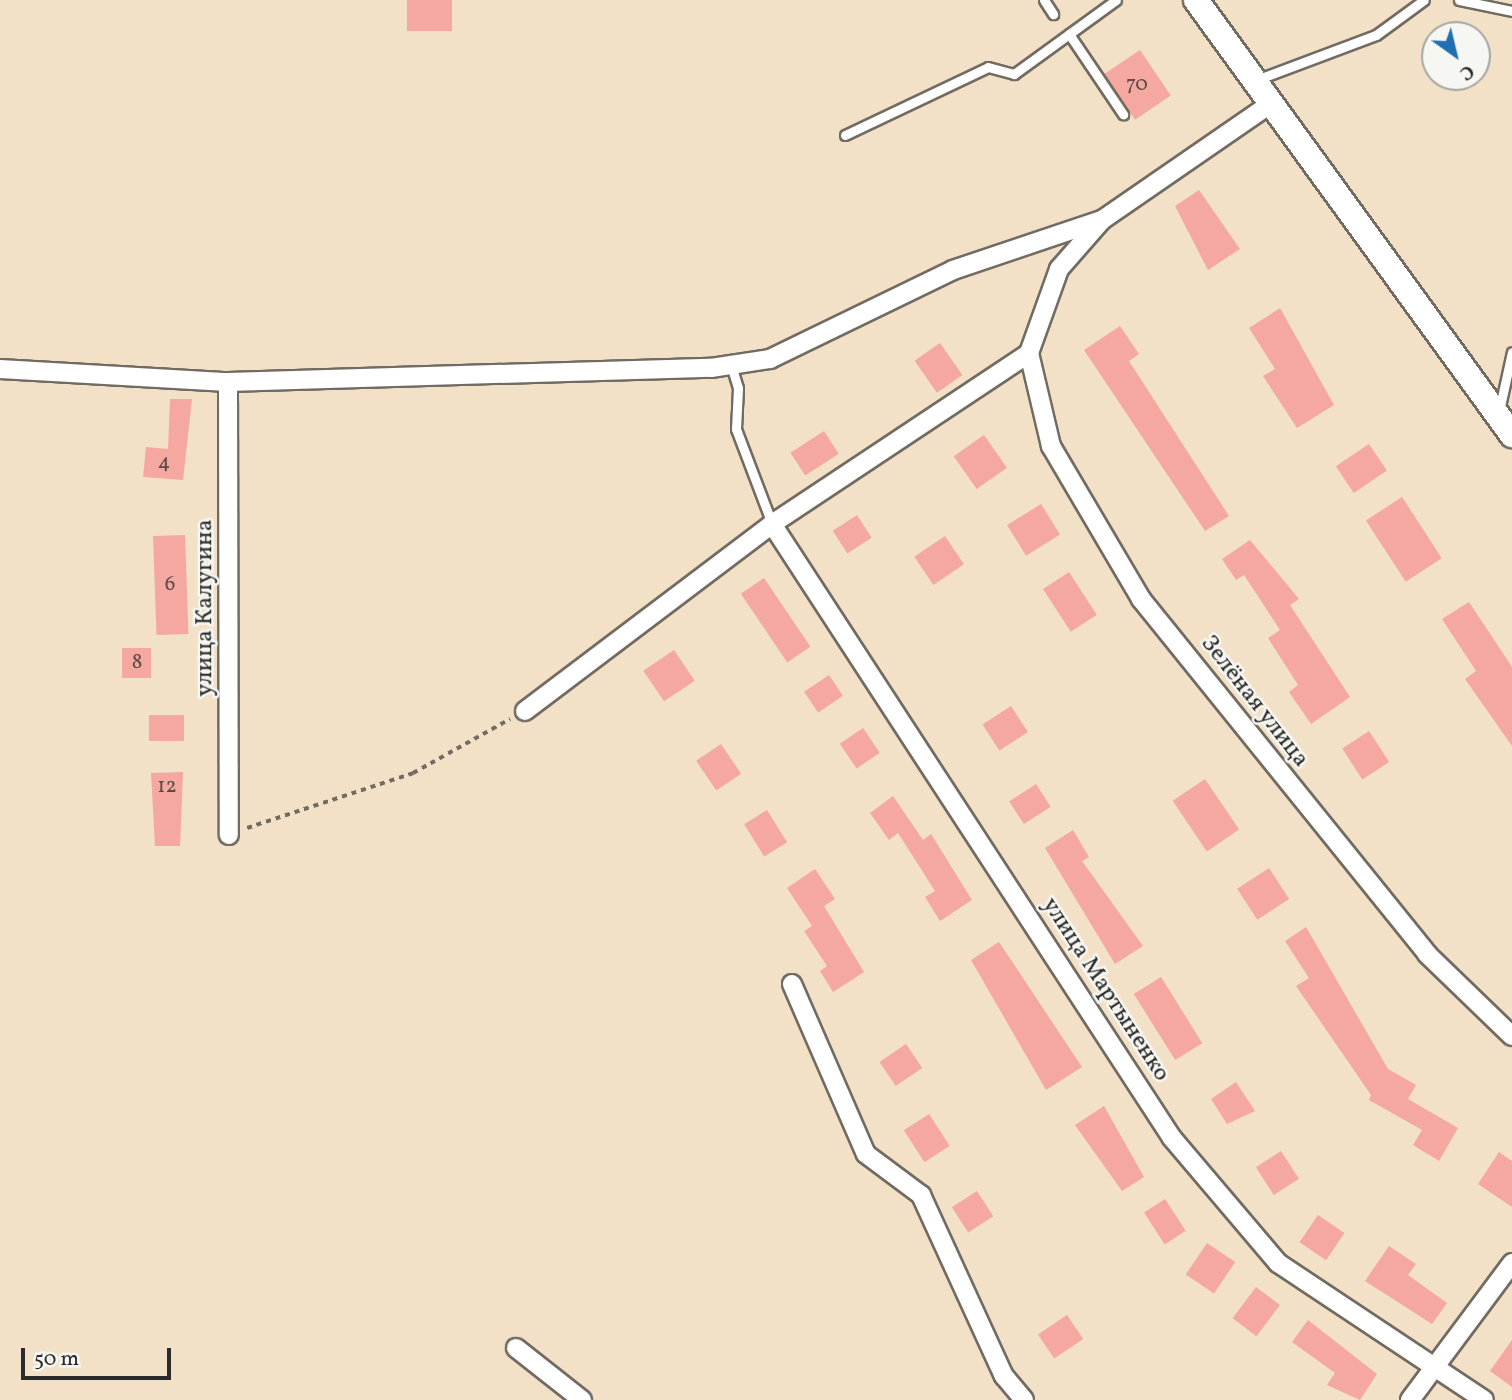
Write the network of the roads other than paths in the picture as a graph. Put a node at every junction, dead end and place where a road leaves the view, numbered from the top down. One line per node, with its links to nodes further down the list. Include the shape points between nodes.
1 (1044, 0): 7 (lane)
2 (1116, 0): 8 (lane)
3 (1196, 0): 9 (main road)
4 (1424, 0): 9 (lane, via 1376,35)
5 (1460, 0): 6 (lane)
6 (1512, 11)
7 (1053, 14)
8 (1069, 34): 11 (lane); 12 (lane, via 1014,74 988,67)
9 (1254, 81): 10 (main road)
10 (1270, 104): 13 (street); 19 (main road)
11 (1123, 114)
12 (845, 135)
13 (1102, 219): 15 (street, via 1059,269); 16 (street, via 953,270 771,359)
14 (1512, 352): 19 (lane)
15 (1029, 353): 20 (street); 24 (street, Зелёная улица, via 1051,446 1141,599 1427,954)
16 (731, 365): 18 (street); 20 (lane, via 738,388 736,429)
17 (0, 369): 18 (street)
18 (228, 382): 22 (street, улица Калугина)
19 (1505, 426)
20 (772, 524): 21 (street); 27 (street, улица Мартыненко, via 1172,1138 1278,1263)
21 (525, 711)
22 (229, 835)
23 (792, 984): 29 (street, via 866,1154 920,1195 1004,1376)
24 (1512, 1036)
25 (1512, 1263): 27 (street)
26 (516, 1348): 28 (street)
27 (1436, 1367): 30 (street); 31 (street, улица Мартыненко)
28 (582, 1400)
29 (1024, 1400)
30 (1410, 1400)
31 (1484, 1400)

